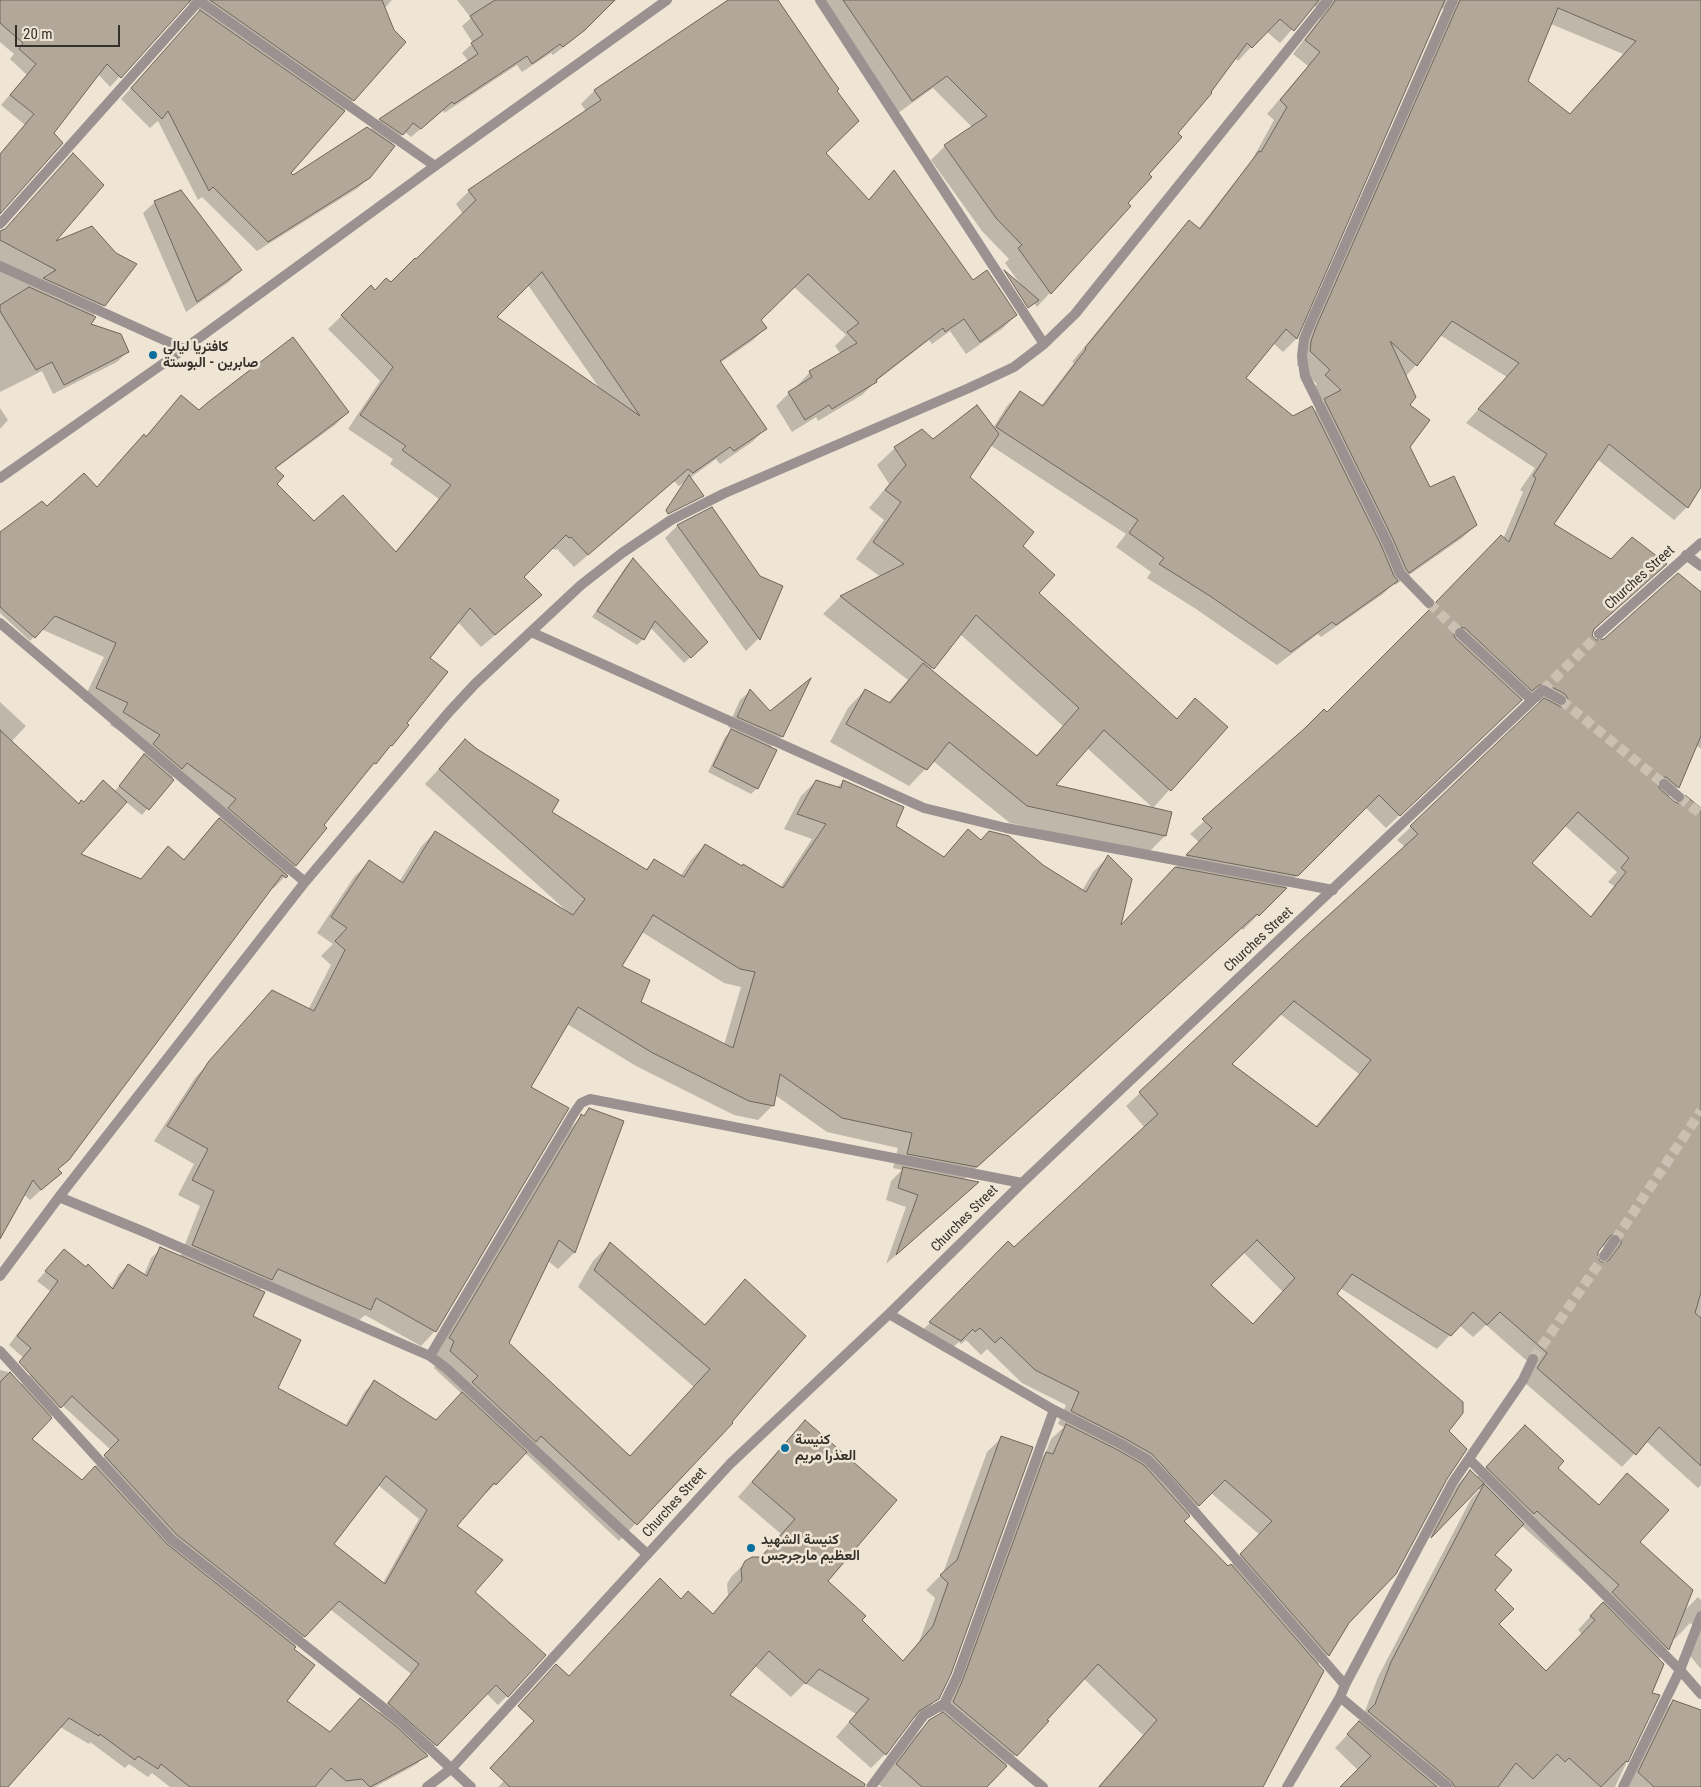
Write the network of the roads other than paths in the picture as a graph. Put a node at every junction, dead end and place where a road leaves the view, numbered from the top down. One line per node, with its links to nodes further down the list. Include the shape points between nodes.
1 (199, 0): 6 (street); 7 (street)
2 (667, 0): 6 (street)
3 (820, 0): 9 (street)
4 (1328, 0): 9 (street, via 1075,314)
5 (1453, 0): 15 (street, via 1310,324 1302,356 1305,376 1400,573)
6 (435, 166): 10 (street)
7 (0, 224)
8 (0, 266): 10 (street)
9 (1044, 344): 17 (street, via 1014,367 725,493 671,520 622,553)
10 (184, 349): 11 (street)
11 (0, 478)
12 (1701, 543): 13 (street, Churches Street)
13 (1686, 555): 14 (street); 19 (street, Churches Street)
14 (1701, 566)
15 (1429, 603)
16 (0, 623): 24 (street)
17 (531, 632): 24 (street, via 449,712); 25 (street, via 924,808 1006,828)
18 (1460, 633): 20 (street)
19 (1599, 634)
20 (1532, 700): 21 (street, Churches Street, via 1543,690); 25 (street, Churches Street)
21 (1561, 700)
22 (1664, 784): 23 (street)
23 (1679, 797)
24 (305, 882): 27 (street)
25 (1332, 890): 26 (street, Churches Street)
26 (1022, 1182): 31 (street, Churches Street); 33 (street, via 590,1099 581,1103 574,1113)
27 (59, 1197): 30 (street); 33 (street)
28 (1614, 1240): 29 (street)
29 (1604, 1256)
30 (0, 1276)
31 (889, 1314): 35 (street); 37 (street, Churches Street, via 730,1464)
32 (0, 1351): 44 (street, via 171,1539 393,1716)
33 (430, 1356): 37 (street)
34 (1533, 1359): 36 (street, via 1523,1380)
35 (1054, 1410): 40 (street, via 1148,1460); 43 (street, via 957,1677)
36 (1469, 1459): 39 (street); 40 (street, via 1453,1482)
37 (648, 1554): 44 (street, Churches Street)
38 (1701, 1616): 39 (street)
39 (1680, 1670): 41 (street); 51 (street)
40 (1345, 1685): 42 (street)
41 (1701, 1694)
42 (1340, 1698): 49 (street); 50 (street)
43 (944, 1704): 47 (street, via 924,1715); 48 (street)
44 (452, 1768): 45 (street, Churches Street); 46 (street)
45 (427, 1787)
46 (471, 1787)
47 (871, 1787)
48 (1043, 1787)
49 (1287, 1787)
50 (1448, 1787)
51 (1623, 1787)

